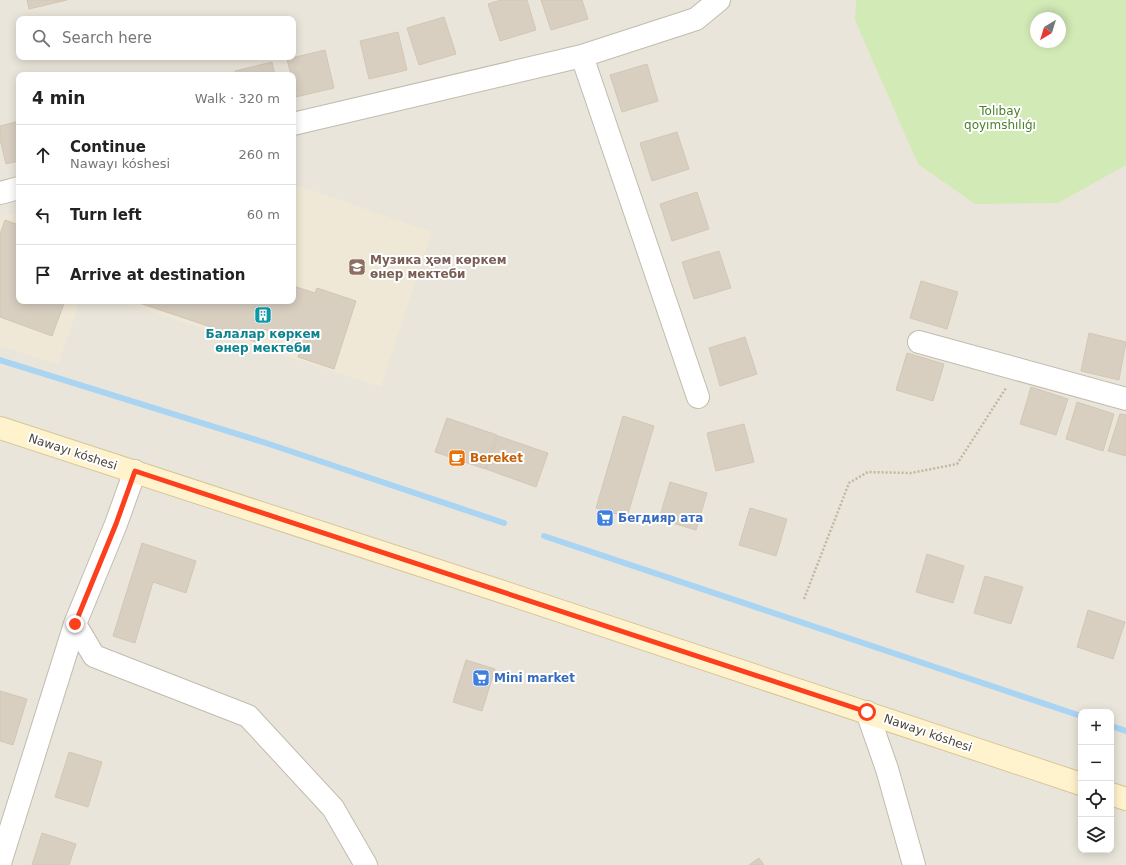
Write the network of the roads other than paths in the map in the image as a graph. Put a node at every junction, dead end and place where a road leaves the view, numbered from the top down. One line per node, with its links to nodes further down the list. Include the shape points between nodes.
1 (719, 0): 2 (street, via 696,19)
2 (582, 56): 3 (street); 7 (street)
3 (296, 123)
4 (16, 189): 5 (street)
5 (0, 193)
6 (919, 342): 8 (street)
7 (698, 396)
8 (1126, 399)
9 (0, 428): 10 (main road, Nawayı kóshesi)
10 (135, 471): 11 (street); 12 (main road, Nawayı kóshesi)
11 (75, 624): 16 (street); 17 (street, via 94,656 248,716 333,808)
12 (867, 712): 13 (main road, Nawayı kóshesi); 18 (street, via 887,769)
13 (1078, 783)
14 (1114, 795): 15 (main road)
15 (1126, 799)
16 (0, 863)
17 (366, 865)
18 (914, 865)

